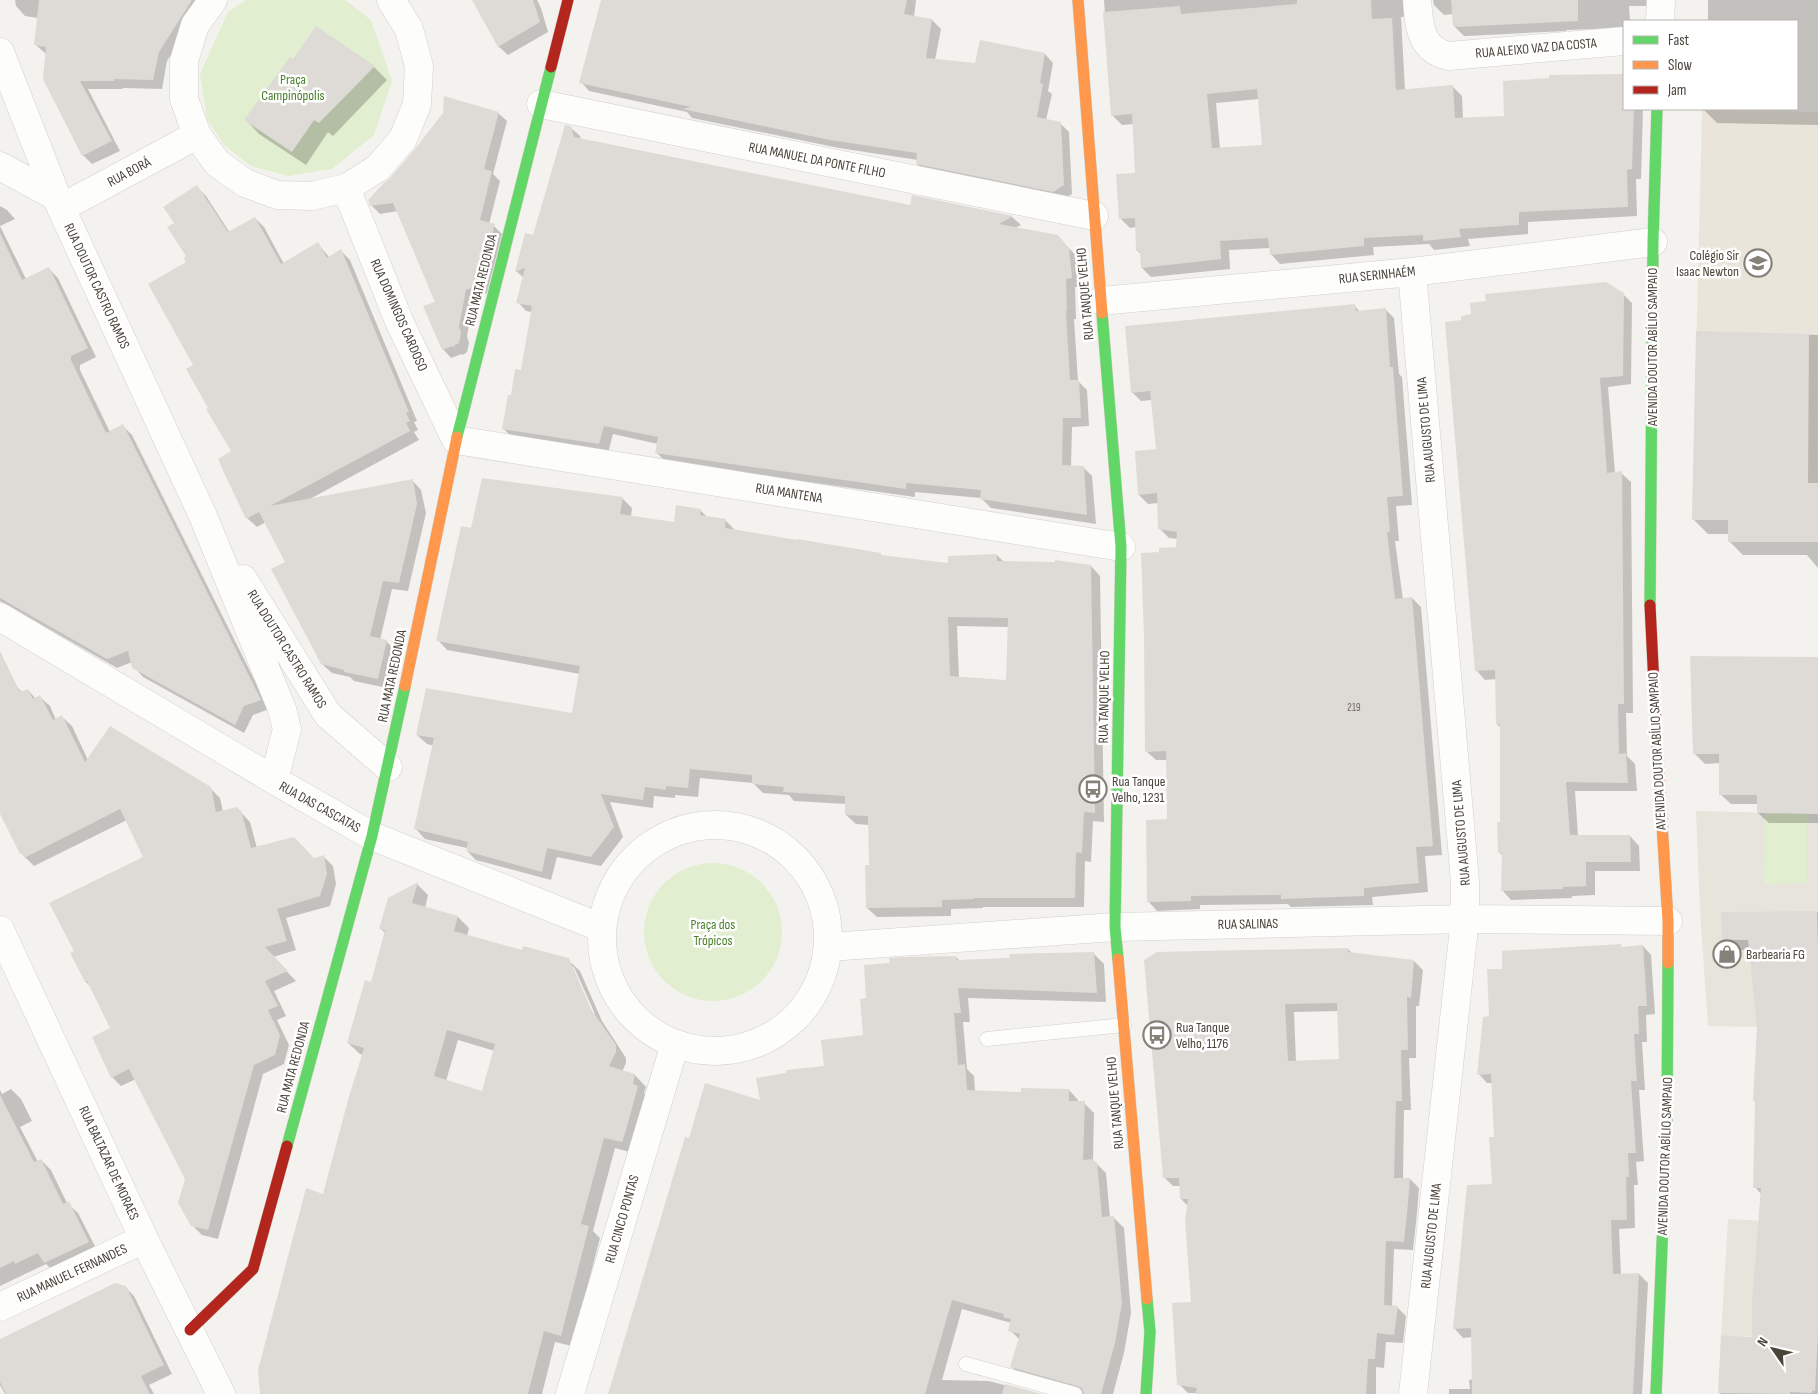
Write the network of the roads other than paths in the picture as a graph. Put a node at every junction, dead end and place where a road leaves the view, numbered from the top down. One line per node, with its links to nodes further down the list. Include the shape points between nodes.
1 (213, 0): 12 (street, via 195,25 184,61 184,99)
2 (390, 0): 14 (street, via 409,29 419,66 417,104 402,139 378,168)
3 (568, 0): 10 (street, RUA MATA REDONDA)
4 (1078, 0): 16 (street, RUA TANQUE VELHO)
5 (1417, 0): 8 (street, RUA ALEIXO VAZ DA COSTA, via 1423,36 1438,54 1449,56)
6 (1660, 0): 7 (street)
7 (1660, 20)
8 (1623, 41)
9 (0, 52): 15 (street, RUA DOUTOR CASTRO RAMOS)
10 (541, 104): 16 (street, RUA MANUEL DA PONTE FILHO); 20 (street, RUA MATA REDONDA)
11 (1657, 110): 17 (street, AVENIDA DOUTOR ABÍLIO SAMPAIO)
12 (197, 135): 14 (street, via 217,163 245,183 278,195 312,196); 15 (street, RUA BORÁ)
13 (0, 166): 15 (street)
14 (346, 188): 20 (street, RUA DOMINGOS CARDOSO, via 399,321)
15 (59, 203): 21 (street, RUA DOUTOR CASTRO RAMOS)
16 (1094, 216): 19 (street, RUA TANQUE VELHO)
17 (1653, 242): 18 (street, RUA SERINHAÉM); 32 (street, AVENIDA DOUTOR ABÍLIO SAMPAIO, via 1650,625)
18 (1412, 272): 19 (street, RUA SERINHAÉM); 31 (street, RUA AUGUSTO DE LIMA, via 1465,882)
19 (1100, 301): 22 (street, RUA TANQUE VELHO)
20 (456, 440): 22 (street, RUA MANTENA); 28 (street, RUA MATA REDONDA)
21 (203, 516): 26 (street, RUA DOUTOR CASTRO RAMOS); 27 (street, RUA DOUTOR CASTRO RAMOS, via 282,709)
22 (1121, 547): 33 (street, RUA TANQUE VELHO)
23 (0, 618): 25 (street, RUA DAS CASCATAS)
24 (0, 631): 25 (street, RUA DAS CASCATAS)
25 (56, 651): 29 (street, RUA DAS CASCATAS)
26 (328, 715): 27 (street, via 309,715); 28 (street, RUA DOUTOR CASTRO RAMOS)
27 (287, 729): 29 (street, RUA DOUTOR CASTRO RAMOS)
28 (388, 767): 30 (street, RUA MATA REDONDA)
29 (274, 780): 30 (street, RUA DAS CASCATAS)
30 (372, 836): 34 (street, RUA DAS CASCATAS); 42 (street, RUA MATA REDONDA, via 253,1269)
31 (1465, 918): 32 (street, RUA SALINAS); 33 (street, RUA SALINAS); 48 (street, RUA AUGUSTO DE LIMA)
32 (1668, 921): 49 (street, AVENIDA DOUTOR ABÍLIO SAMPAIO, via 1667,1122)
33 (1115, 927): 36 (street, RUA SALINAS); 37 (street, RUA TANQUE VELHO)
34 (602, 928): 36 (street, via 612,890 635,857 667,835 706,824 735,826 745,827 780,844 808,872 825,907); 39 (street, via 604,964 617,997 640,1024)
35 (0, 930): 40 (street, RUA BALTAZAR DE MORAES)
36 (829, 946): 39 (street, via 820,982 801,1012 774,1035 740,1049 705,1051)
37 (1124, 1025): 38 (lane); 47 (street, RUA TANQUE VELHO, via 1150,1332)
38 (987, 1039)
39 (675, 1044): 45 (street, RUA CINCO PONTAS)
40 (144, 1239): 41 (street, RUA MANUEL FERNANDES); 42 (street, RUA BALTAZAR DE MORAES)
41 (0, 1308)
42 (190, 1330): 44 (street, RUA BALTAZAR DE MORAES)
43 (966, 1364): 46 (lane)
44 (221, 1394)
45 (570, 1394)
46 (1075, 1394)
47 (1146, 1394)
48 (1413, 1394)
49 (1656, 1394)

